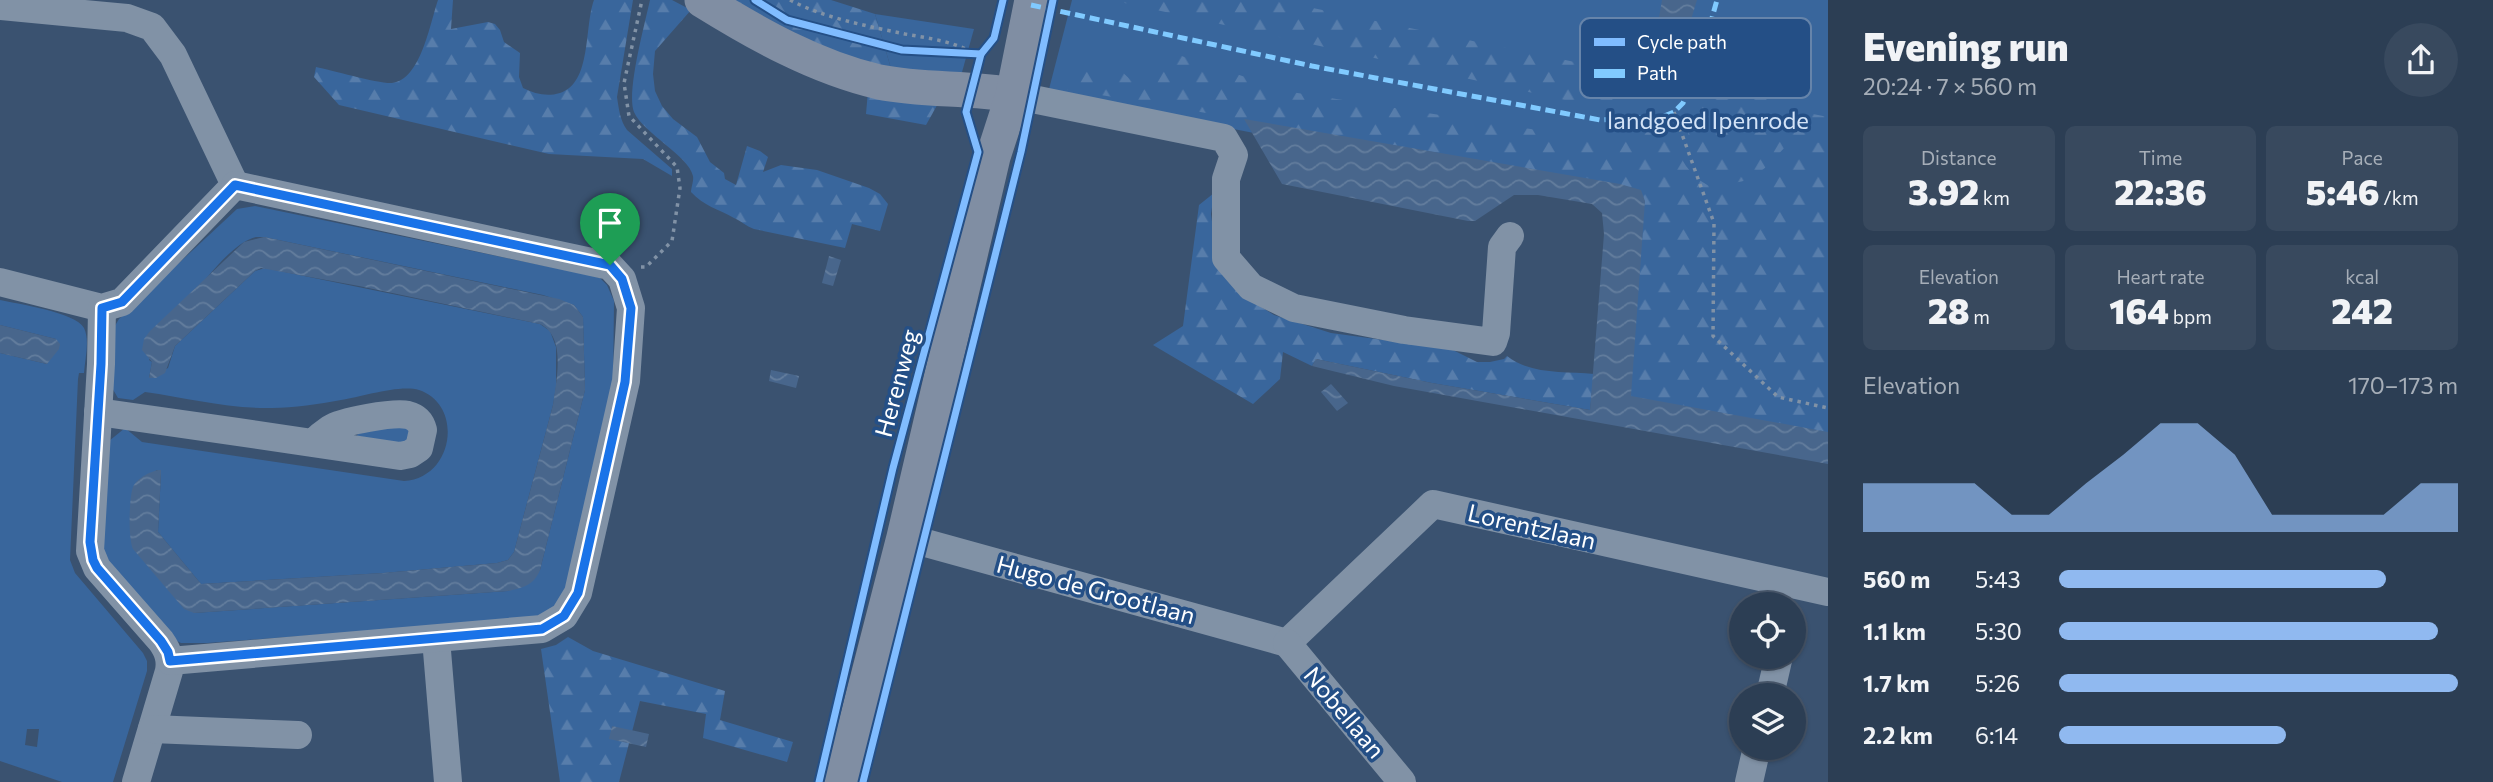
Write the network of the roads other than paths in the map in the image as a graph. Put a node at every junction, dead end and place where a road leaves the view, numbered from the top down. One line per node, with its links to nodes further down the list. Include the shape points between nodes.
1 (702, 0): 4 (main road, via 803,57 879,82)
2 (1031, 3): 4 (main road, Herenweg)
3 (11, 5): 5 (street, via 127,18 152,27 173,55)
4 (1004, 95): 6 (street, via 1224,138 1234,155 1226,179 1226,258 1251,287 1294,308 1493,342 1502,247); 11 (main road, Herenweg)
5 (235, 185): 8 (street, via 122,302); 15 (street, via 610,265 622,279 631,308 625,382 578,593 564,616 542,629)
6 (1510, 236)
7 (0, 282): 8 (street)
8 (102, 308): 9 (street)
9 (98, 412): 10 (street); 17 (street, via 90,542 93,560 166,648)
10 (313, 443)
11 (904, 537): 16 (street, Hugo de Grootlaan); 23 (main road, Herenweg)
12 (1786, 592): 16 (street, Lorentzlaan, via 1433,504)
13 (1828, 592): 14 (street, Lorentzlaan)
14 (1806, 593)
15 (436, 639): 17 (street); 22 (street)
16 (1287, 643): 24 (street, Nobellaan)
17 (170, 661): 18 (street)
18 (152, 729): 19 (street); 21 (street)
19 (298, 735)
20 (1755, 760): 25 (street)
21 (136, 782)
22 (448, 782)
23 (841, 782)
24 (1402, 782)
25 (1749, 782)

